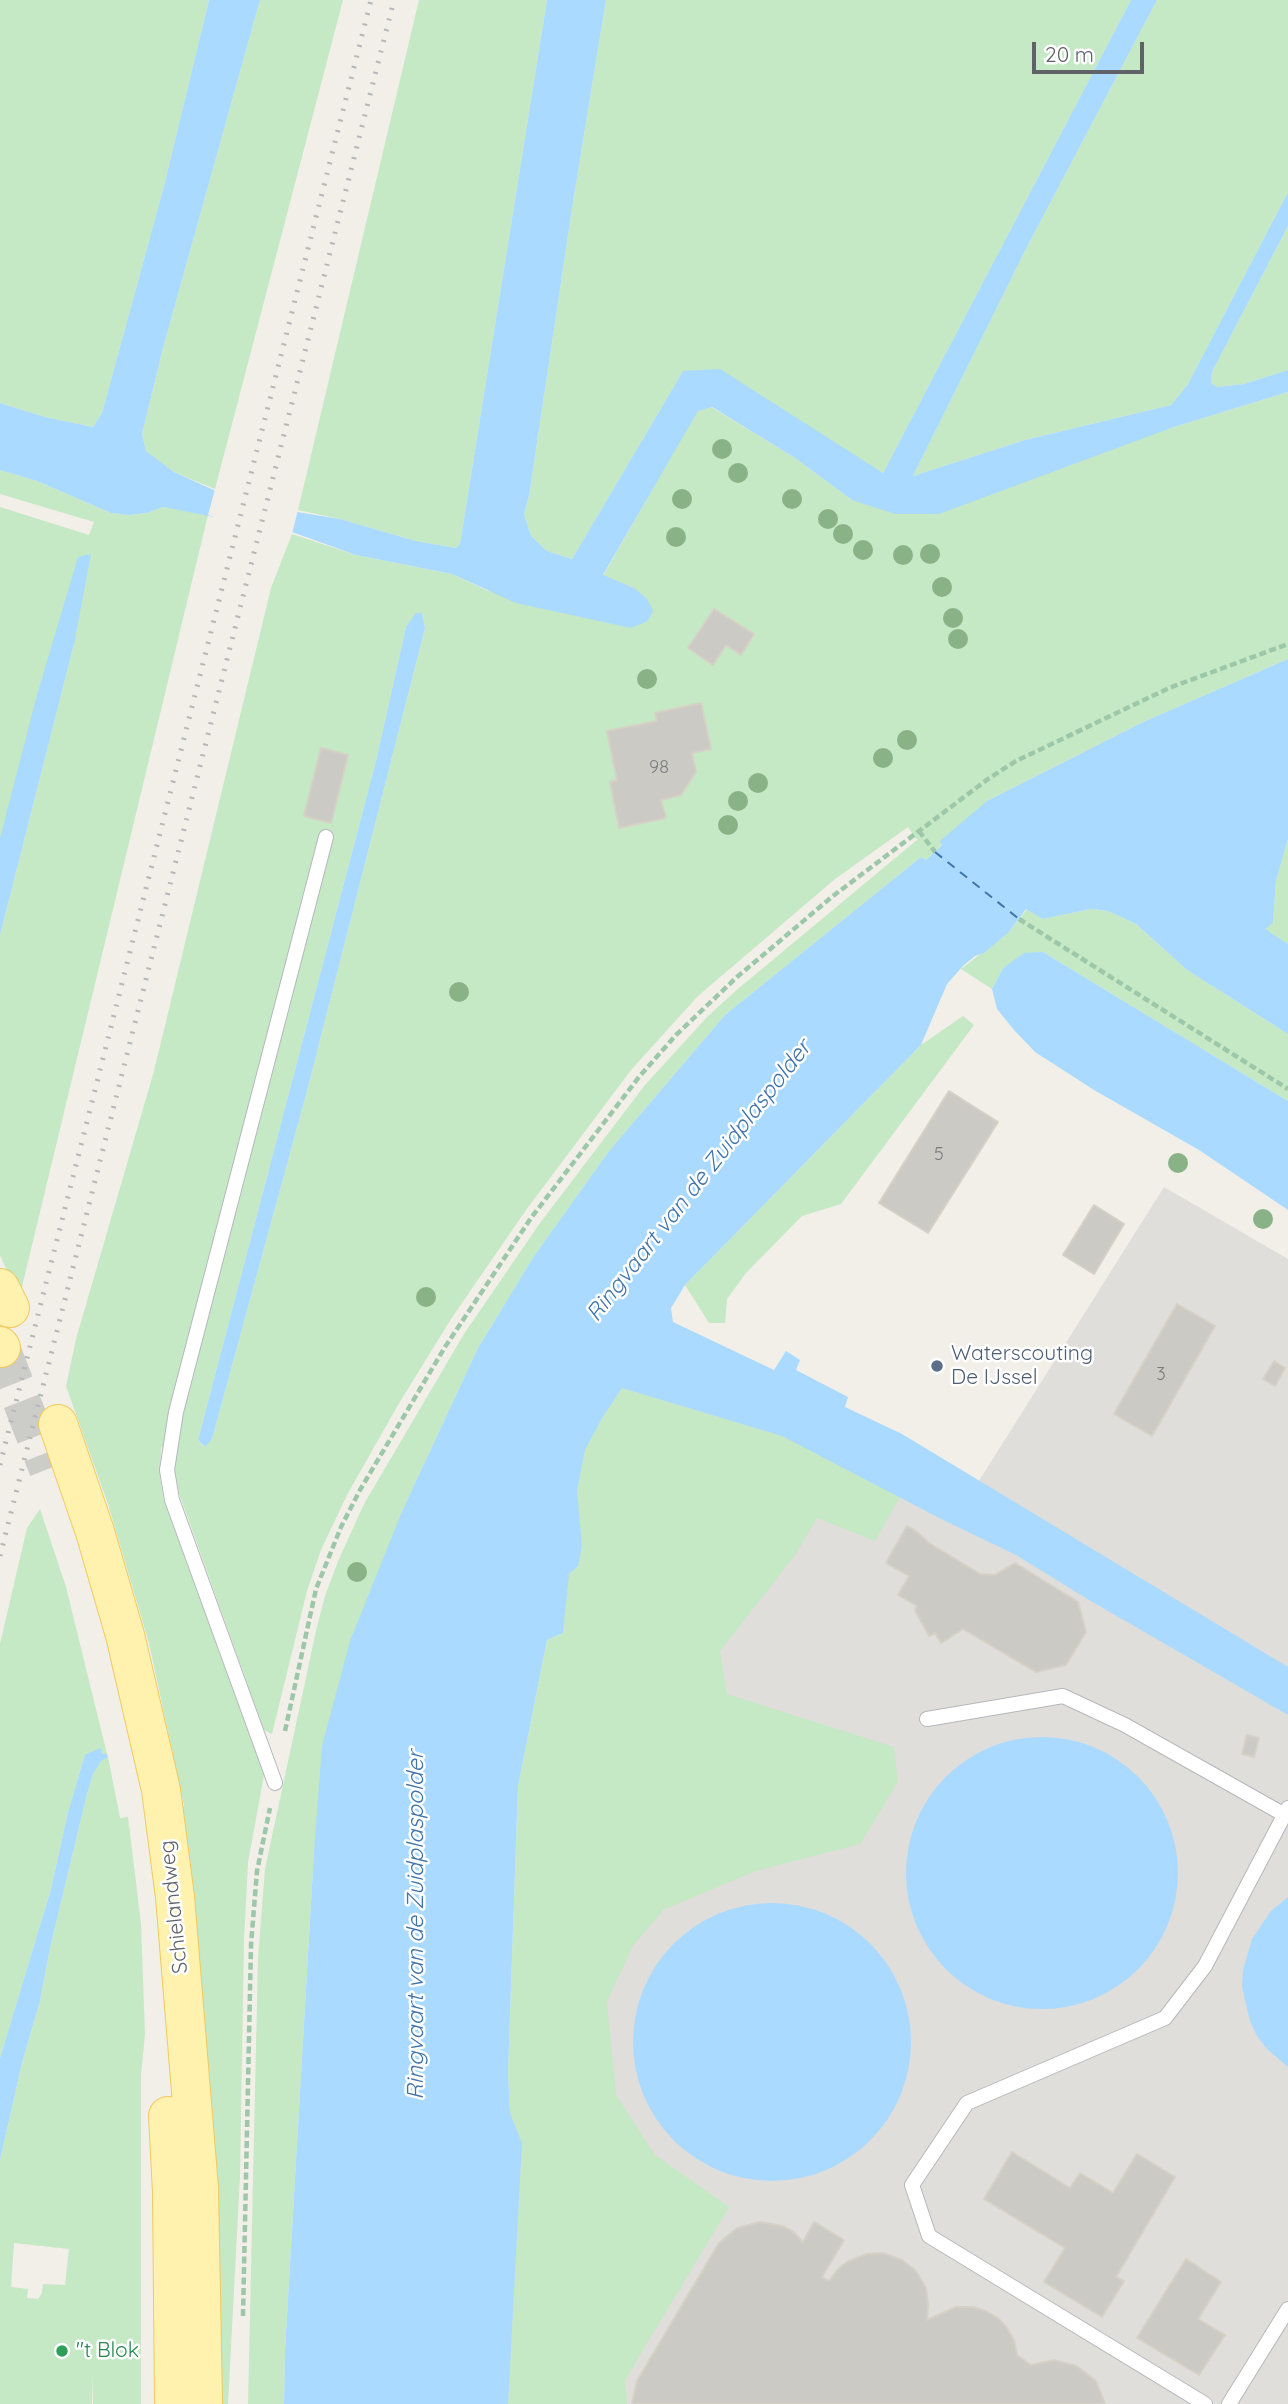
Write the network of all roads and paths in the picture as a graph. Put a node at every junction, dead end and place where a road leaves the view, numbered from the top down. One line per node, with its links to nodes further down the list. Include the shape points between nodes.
1 (1288, 644): 2 (path, via 1169,688 1016,761)
2 (919, 831): 4 (path); 10 (path, via 833,896 703,1007 639,1077 531,1218 445,1347 341,1527 316,1589)
3 (326, 837): 10 (lane, via 176,1412 167,1470 173,1500)
4 (935, 852)
5 (1019, 919): 6 (path)
6 (1288, 1089)
7 (58, 1424): 15 (main road, Schielandweg, via 125,1635 160,1790 175,1897 199,2188)
8 (48, 1469): 14 (main road, Schielandweg, via 103,1643 138,1796 149,1874 172,2192)
9 (927, 1719): 11 (lane, via 1063,1696)
10 (275, 1783): 13 (path, via 257,1871 251,1945)
11 (1285, 1811): 16 (lane, via 1205,1966 1165,2018 967,2103 912,2185 929,2236)
12 (1288, 2309): 17 (lane)
13 (242, 2323)
14 (174, 2404)
15 (203, 2404)
16 (1205, 2404)
17 (1229, 2404)

